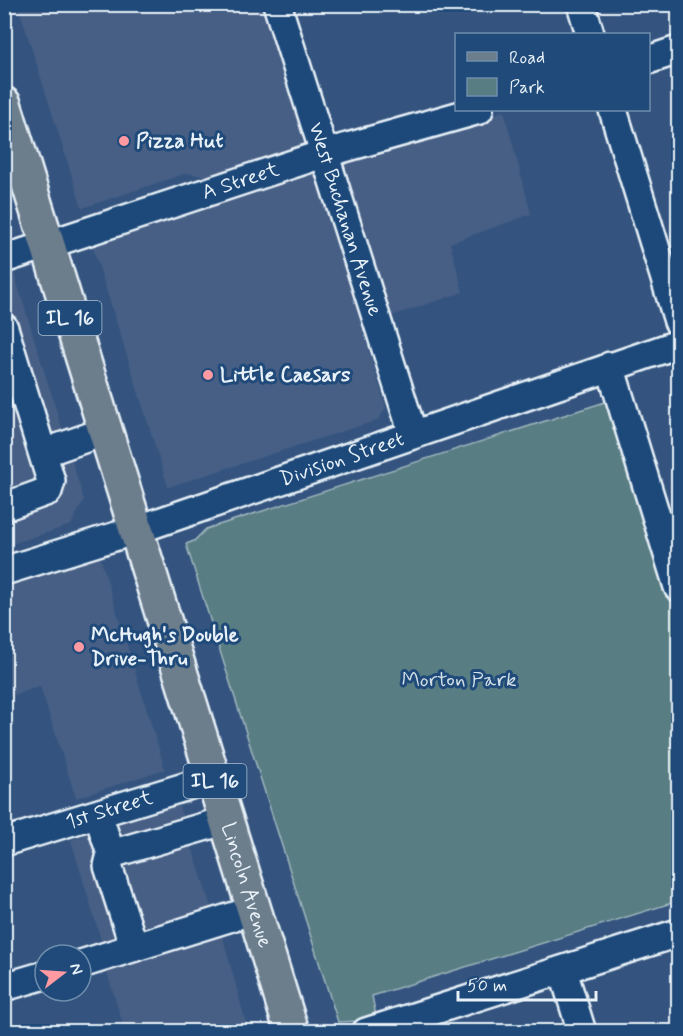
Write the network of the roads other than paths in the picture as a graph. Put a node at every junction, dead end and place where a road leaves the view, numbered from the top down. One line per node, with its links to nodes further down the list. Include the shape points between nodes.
1 (277, 4): 10 (street, West Buchanan Avenue)
2 (581, 4): 3 (street)
3 (590, 33)
4 (678, 50): 5 (street)
5 (650, 59)
6 (4, 105): 9 (main road, IL 16)
7 (475, 111): 10 (street, A Street)
8 (613, 111): 13 (street)
9 (9, 137): 11 (main road, IL 16)
10 (323, 154): 11 (street, A Street); 20 (street, West Buchanan Avenue)
11 (47, 245): 12 (street, A Street); 19 (main road, IL 16)
12 (4, 259)
13 (678, 321)
14 (4, 328): 18 (street)
15 (678, 344): 17 (street, Division Street)
16 (4, 360): 18 (street)
17 (610, 366): 20 (street, Division Street); 25 (street)
18 (25, 397): 21 (street)
19 (105, 431): 21 (street); 23 (main road, IL 16)
20 (413, 434): 23 (street, Division Street)
21 (43, 453): 22 (street, via 50,488)
22 (4, 507)
23 (136, 530): 24 (street, Division Street); 26 (main road, Lincoln Avenue / IL 16)
24 (6, 567)
25 (678, 587)
26 (214, 778): 27 (street, 1st Street); 28 (main road, Lincoln Avenue / IL 16)
27 (98, 814): 29 (street, 1st Street); 30 (street)
28 (227, 820): 30 (street); 31 (main road, Lincoln Avenue / IL 16)
29 (4, 842)
30 (111, 854): 33 (street, via 108,866)
31 (254, 910): 33 (street); 38 (main road, Lincoln Avenue / IL 16)
32 (678, 933): 35 (street)
33 (132, 941): 34 (street)
34 (93, 959)
35 (563, 971): 39 (street); 40 (street)
36 (33, 979): 37 (street)
37 (4, 987)
38 (292, 1032)
39 (366, 1032)
40 (582, 1032)

